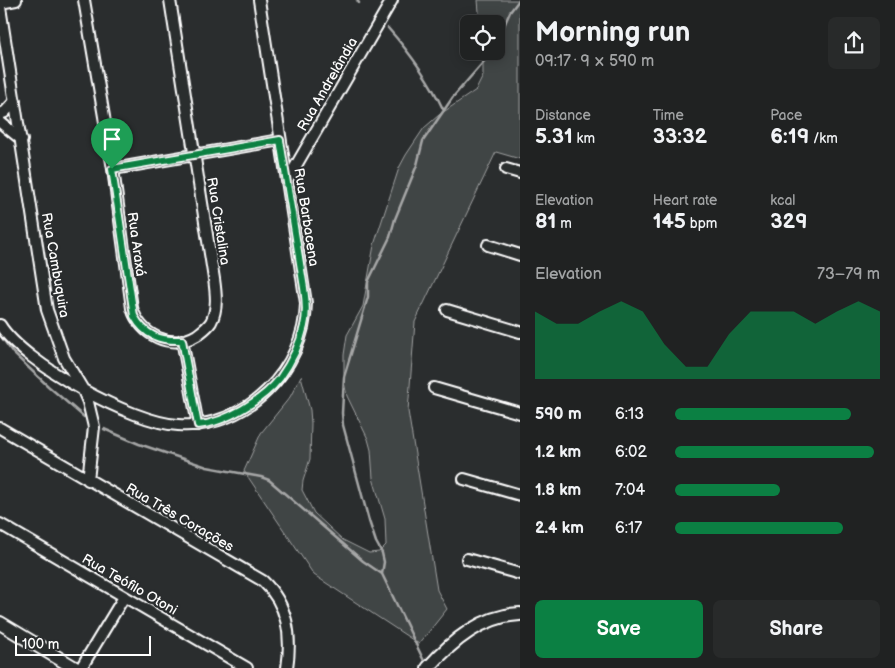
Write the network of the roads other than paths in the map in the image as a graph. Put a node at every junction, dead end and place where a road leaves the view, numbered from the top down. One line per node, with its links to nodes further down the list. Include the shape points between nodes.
1 (16, 0): 6 (street)
2 (84, 0): 14 (street, Rua Araxá)
3 (170, 0): 13 (street, Rua Cristalina)
4 (259, 0): 12 (street, Rua Barbacena)
5 (392, 0): 17 (street, Rua Andrelândia)
6 (0, 3)
7 (0, 7): 8 (street, Rua Cambuquira)
8 (15, 101): 9 (street); 11 (street, Rua Cambuquira)
9 (0, 114)
10 (0, 122): 11 (street)
11 (22, 140): 24 (street, Rua Cambuquira, via 47,310 64,358)
12 (280, 140): 13 (street); 17 (street, Rua Barbacena)
13 (194, 154): 14 (street); 23 (street, Rua Cristalina, via 216,303 210,323 204,330)
14 (112, 169): 23 (street, Rua Araxá, via 134,316 138,324 157,338)
15 (506, 169): 16 (street)
16 (520, 173)
17 (287, 181): 27 (street, Rua Barbacena, via 306,303 299,342 280,378 265,393 237,412)
18 (488, 245): 19 (street)
19 (520, 255)
20 (447, 310): 22 (street)
21 (0, 325): 24 (street, via 23,351)
22 (520, 332)
23 (182, 340): 27 (street)
24 (82, 388): 27 (street, via 144,418 178,425); 30 (street, Rua Cambuquira, via 94,426)
25 (434, 388): 26 (street)
26 (520, 413)
27 (203, 425)
28 (0, 428): 30 (street, Rua Três Corações)
29 (464, 479): 31 (street)
30 (88, 480): 41 (street, Rua Três Corações, via 267,584 286,616 290,644)
31 (520, 495)
32 (0, 524): 35 (street, Rua Teófilo Otoni)
33 (467, 559): 34 (street)
34 (520, 574)
35 (124, 597): 39 (street); 40 (street, Rua Teófilo Otoni)
36 (520, 614): 42 (street, via 497,618 470,630)
37 (0, 623): 38 (street)
38 (75, 668)
39 (81, 668)
40 (247, 668)
41 (287, 668)
42 (428, 668)

